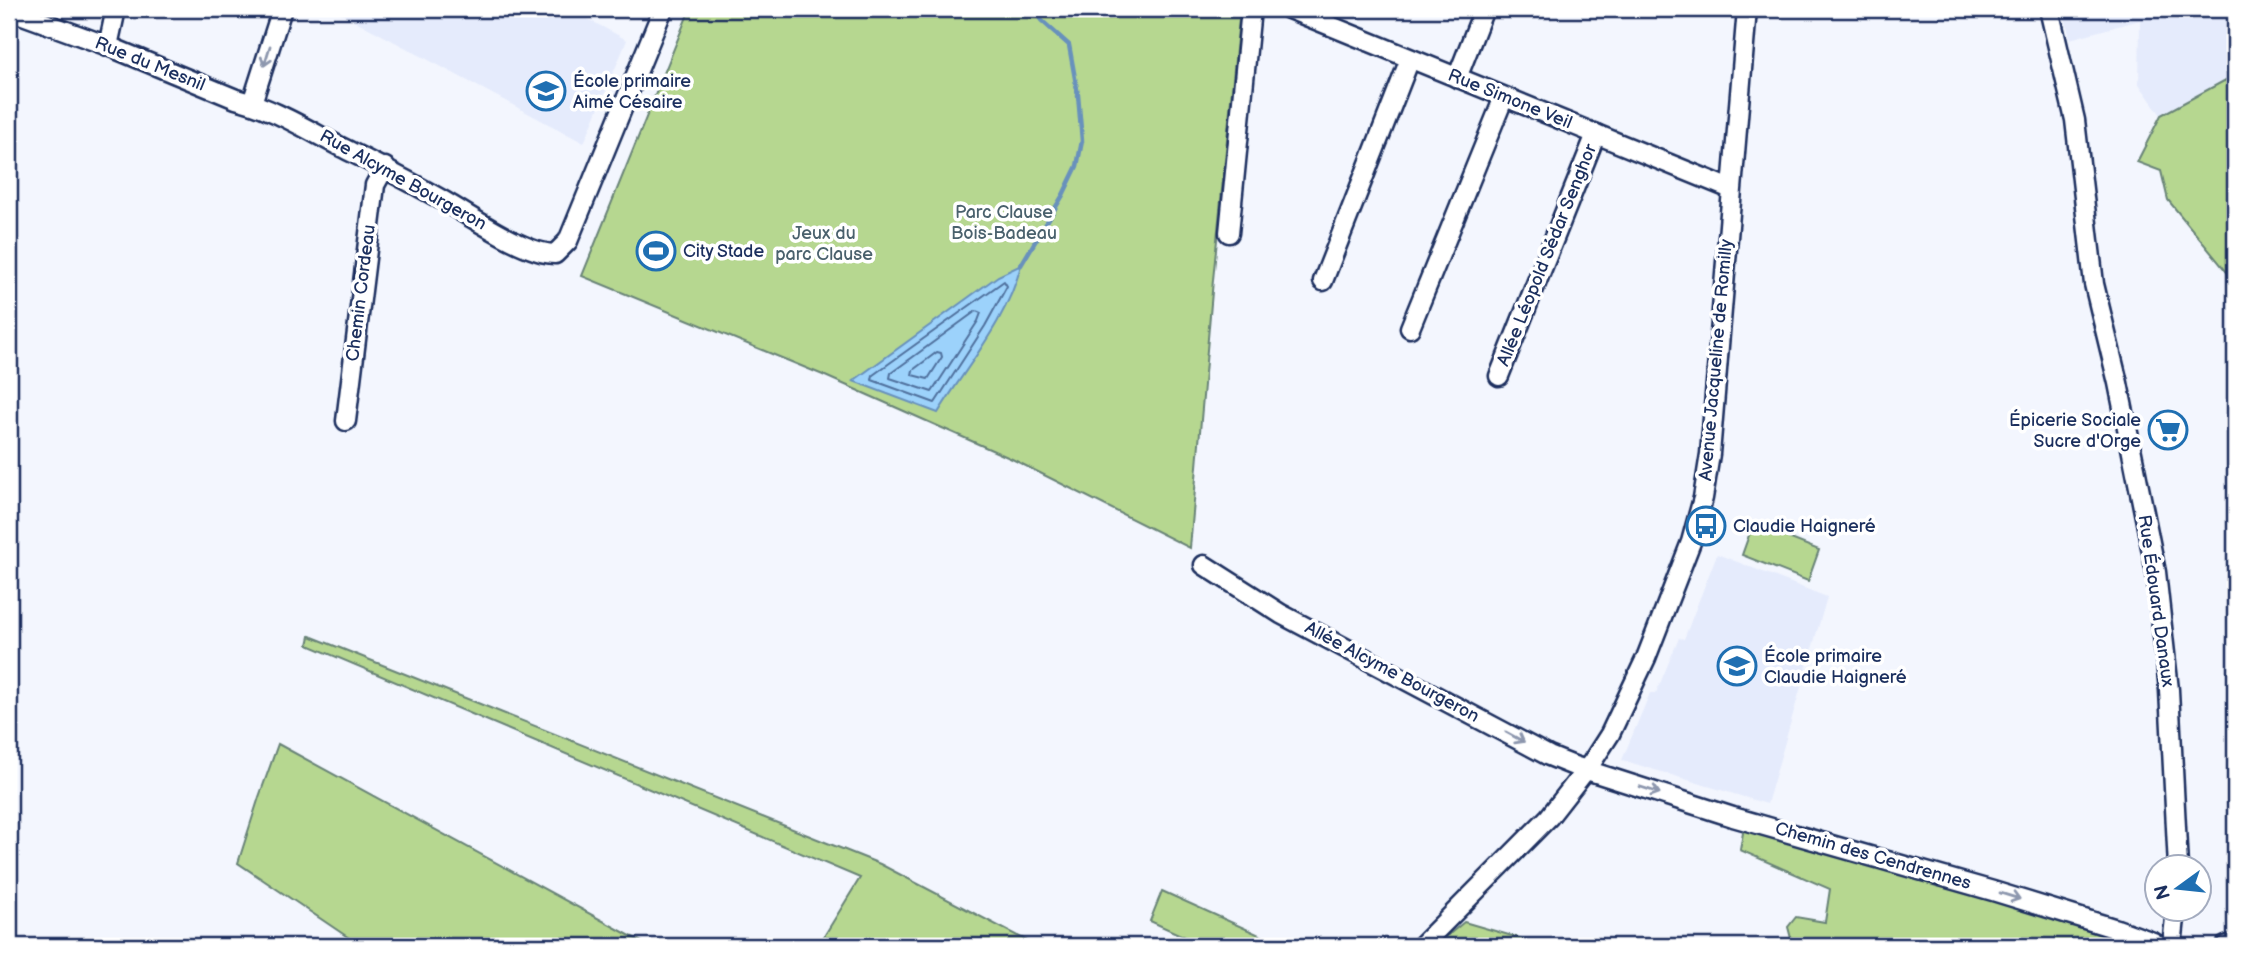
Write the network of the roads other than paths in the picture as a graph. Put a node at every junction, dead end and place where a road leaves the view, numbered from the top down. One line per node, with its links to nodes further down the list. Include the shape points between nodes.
1 (116, 9): 10 (street)
2 (282, 9): 14 (street, one-way to 14)
3 (661, 9): 16 (street, Rue Alcyme Bourgeron, via 568,241 555,254 541,254)
4 (1251, 9): 18 (street)
5 (1289, 9): 11 (street, Rue Simone Veil)
6 (1485, 9): 12 (street)
7 (1747, 9): 17 (street, Avenue Jacqueline de Romilly)
8 (2049, 9): 25 (street, Rue Édouard Danaux, via 2075,120 2094,284 2156,572)
9 (9, 10): 10 (street, Rue du Mesnil)
10 (108, 46): 14 (street, Rue du Mesnil)
11 (1410, 59): 12 (street, Rue Simone Veil); 19 (street)
12 (1457, 78): 13 (street, Rue Simone Veil)
13 (1504, 97): 15 (street, Rue Simone Veil); 20 (street)
14 (252, 103): 16 (street, Rue Alcyme Bourgeron)
15 (1596, 134): 17 (street, Rue Simone Veil); 21 (street, Allée Léopold Sédar Senghor)
16 (385, 167): 22 (street, Chemin Cordeau, via 375,185)
17 (1731, 189): 24 (street, Avenue Jacqueline de Romilly, via 1703,498 1691,542 1627,702)
18 (1229, 233)
19 (1323, 281)
20 (1410, 328)
21 (1499, 376)
22 (346, 421)
23 (1203, 565): 24 (street, Allée Alcyme Bourgeron, one-way to 24, via 1281,614 1549,756)
24 (1585, 769): 28 (street, Avenue Jacqueline de Romilly, via 1549,817); 29 (street, Chemin des Cendrennes, one-way to 29, via 2117,929)
25 (2177, 853)
26 (2174, 923): 30 (street)
27 (2235, 943): 31 (street)
28 (1421, 946)
29 (2159, 946)
30 (2172, 946)
31 (2226, 946)

